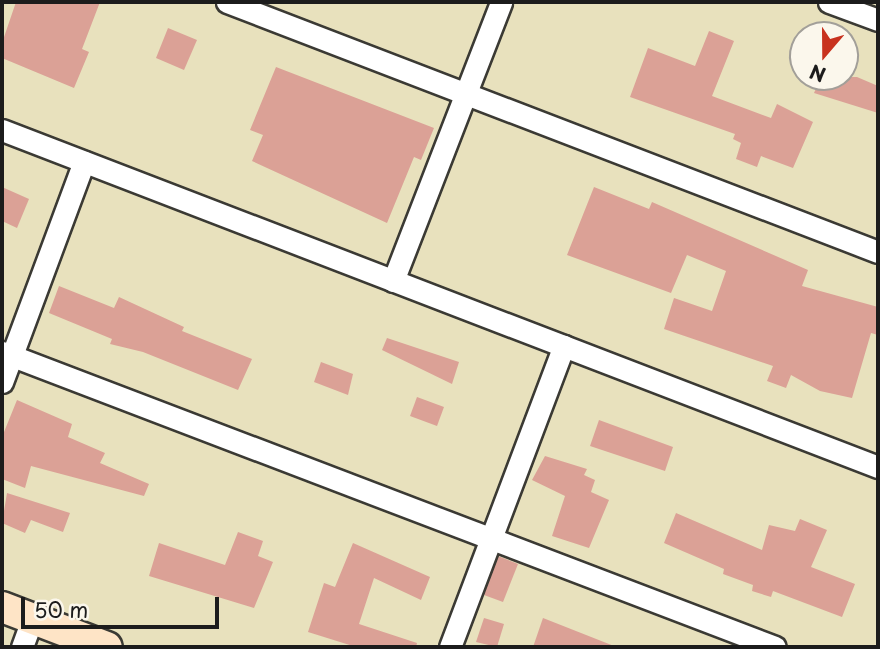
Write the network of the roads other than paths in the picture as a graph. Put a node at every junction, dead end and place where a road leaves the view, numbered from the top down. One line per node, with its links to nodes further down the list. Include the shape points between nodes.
1 (227, 2): 5 (street)
2 (501, 2): 5 (street)
3 (829, 2): 4 (street)
4 (878, 20)
5 (466, 93): 8 (street); 9 (street)
6 (2, 130): 7 (street)
7 (83, 162): 9 (street); 11 (street)
8 (878, 251)
9 (393, 281): 10 (street)
10 (564, 345): 13 (street); 14 (street)
11 (7, 354): 12 (street); 14 (street)
12 (2, 382)
13 (878, 467)
14 (489, 539): 19 (street); 20 (street)
15 (2, 607): 16 (street)
16 (32, 619): 17 (street); 18 (street)
17 (22, 647)
18 (107, 647)
19 (450, 647)
20 (775, 647)

